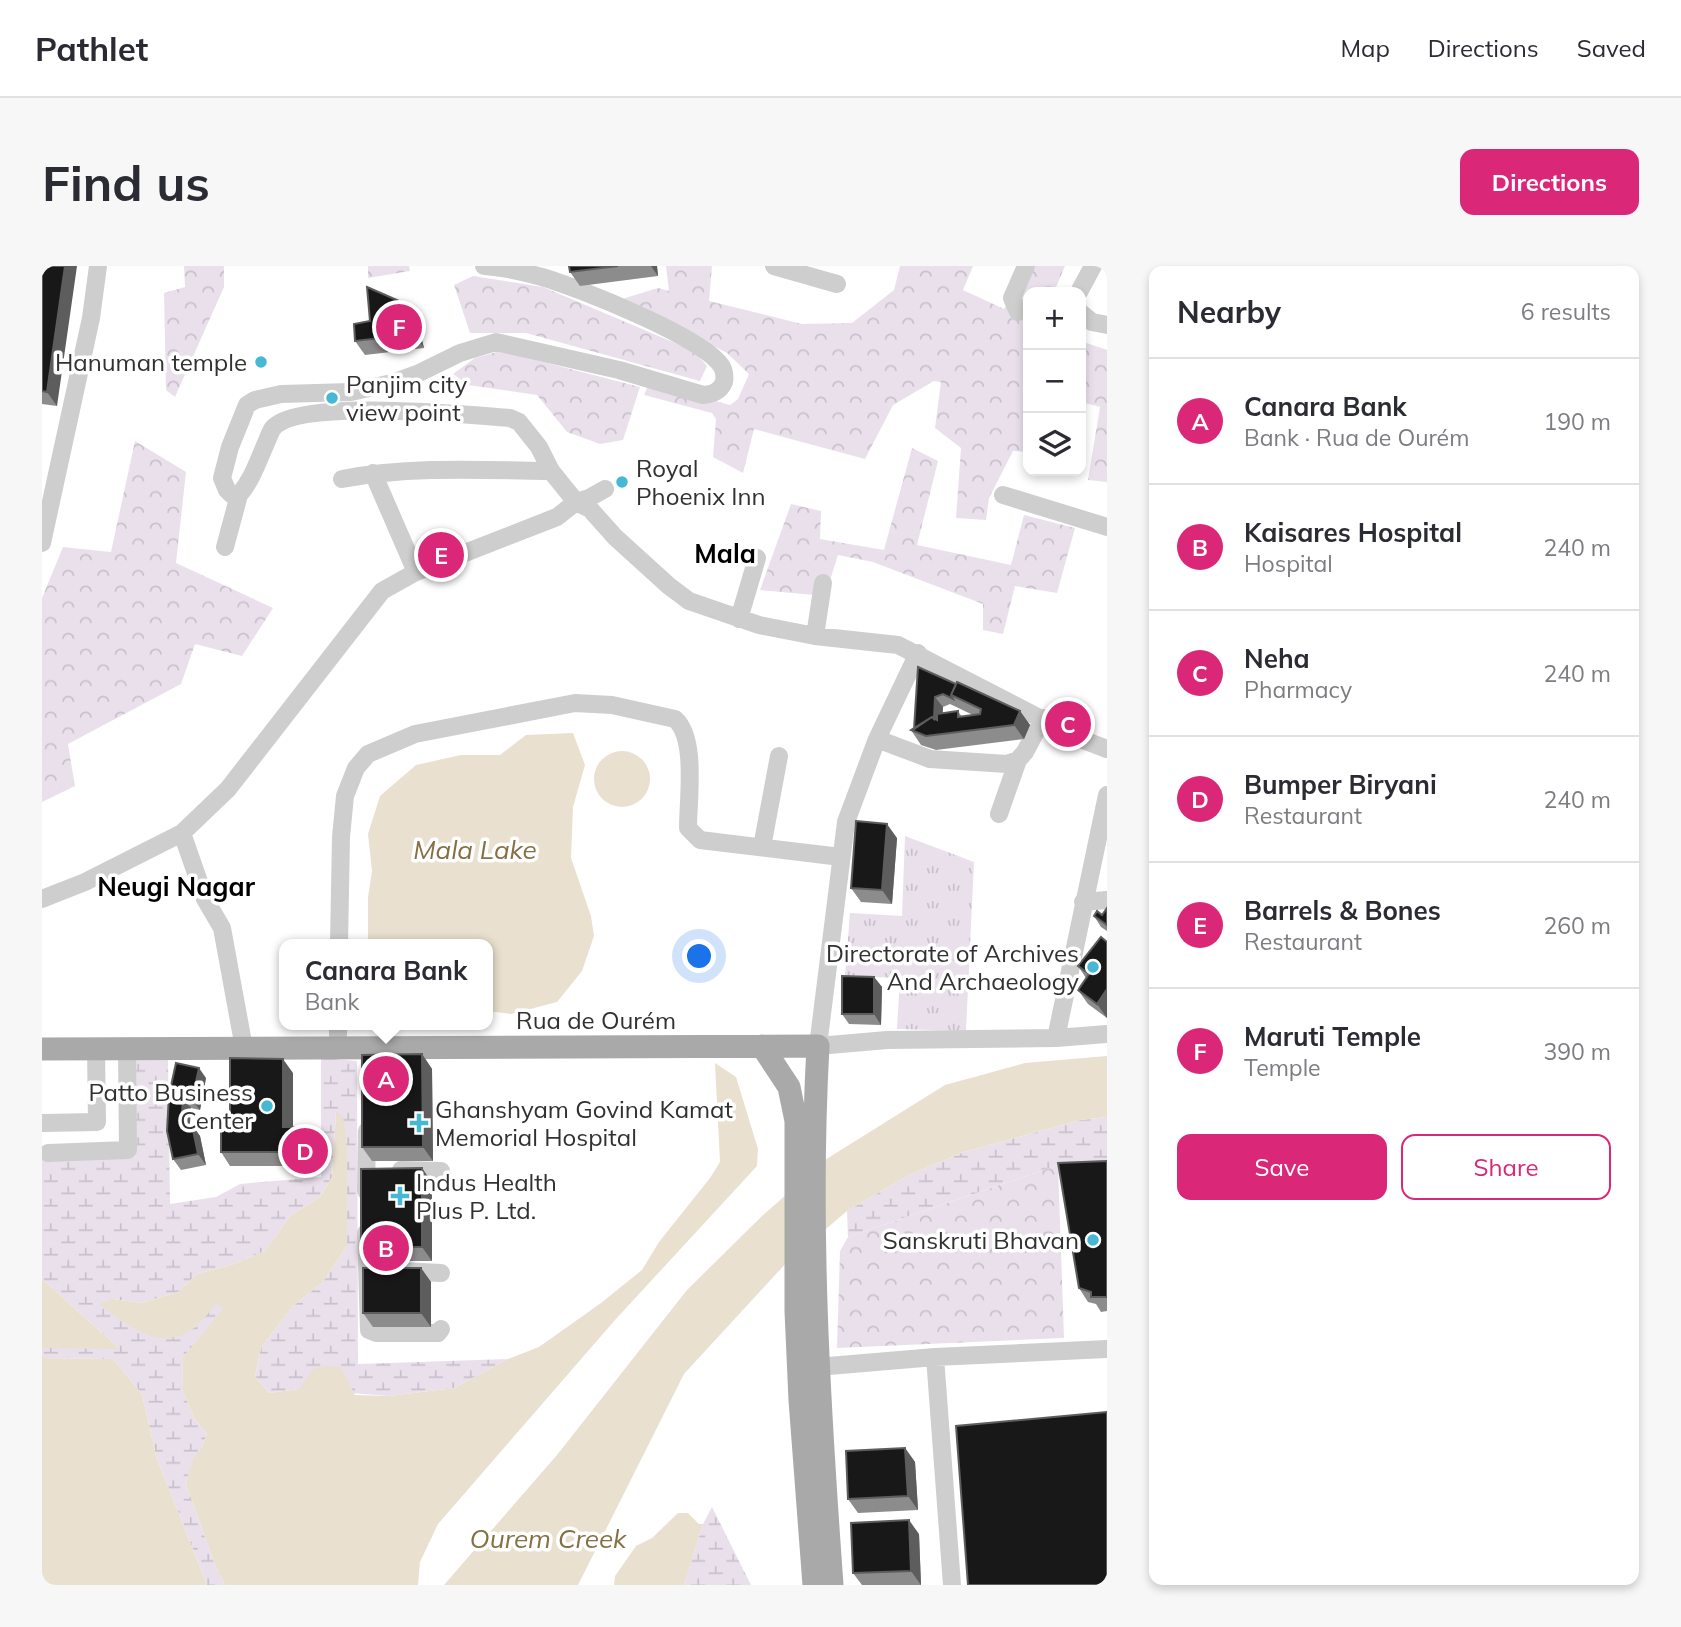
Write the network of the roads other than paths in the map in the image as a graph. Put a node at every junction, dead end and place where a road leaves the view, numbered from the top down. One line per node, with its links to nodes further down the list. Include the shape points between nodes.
1 (98, 266): 19 (street)
2 (484, 266): 15 (street, via 541,277 669,329 712,355 723,367 725,379 715,393 703,395 496,342 392,383 351,392 281,394 254,400 247,405 222,478 227,490)
3 (774, 266): 6 (street)
4 (1026, 266): 8 (street, via 1012,298)
5 (1093, 266): 7 (street)
6 (837, 284)
7 (1082, 287)
8 (1018, 312)
9 (1086, 318): 10 (street)
10 (1107, 325)
11 (551, 471): 12 (street); 15 (street, via 539,447 519,422 510,418 332,411 287,419 273,428); 17 (street)
12 (373, 473): 13 (street); 22 (street)
13 (342, 479)
14 (606, 489): 17 (street)
15 (239, 495): 20 (street)
16 (1003, 495): 18 (street)
17 (576, 502): 22 (street, via 557,517); 24 (street, via 590,509 689,601)
18 (1107, 527)
19 (42, 543)
20 (225, 547)
21 (757, 558): 24 (street)
22 (416, 572): 34 (street, via 382,591 228,789)
23 (823, 583): 25 (street)
24 (739, 620): 25 (street)
25 (815, 636): 26 (street, via 898,645)
26 (918, 653): 27 (street); 28 (street)
27 (1042, 719): 29 (street); 31 (street)
28 (877, 738): 31 (street, via 930,759 1007,764); 36 (street, via 846,822)
29 (1107, 749)
30 (779, 756): 35 (street)
31 (1018, 760): 33 (street)
32 (1107, 795): 39 (street)
33 (999, 814)
34 (182, 833): 37 (street); 47 (street, via 205,899 222,928)
35 (762, 847): 36 (street); 40 (street, via 700,840 688,828 688,741 674,719 612,705 575,703 415,734 368,754 356,768 345,796)
36 (841, 857): 45 (street)
37 (42, 899)
38 (1107, 900): 39 (street)
39 (1083, 902): 43 (street)
40 (339, 939)
41 (1107, 1034): 43 (street, Rua de Ourém)
42 (338, 1036): 44 (main road, Rua de Ourém, via 370,1054); 47 (main road, Rua de Ourém)
43 (1056, 1038): 45 (street, Rua de Ourém, via 887,1040)
44 (762, 1046): 45 (main road, Rua de Ourém); 51 (main road)
45 (818, 1046): 51 (main road)
46 (127, 1048): 47 (main road, Rua de Ourém); 49 (main road, Rua de Ourém); 53 (street, via 128,1150)
47 (244, 1048)
48 (42, 1049): 49 (main road, Rua de Ourém)
49 (96, 1049): 52 (street, via 97,1122)
50 (368, 1115): 54 (street)
51 (805, 1120): 58 (main road)
52 (42, 1123)
53 (48, 1153)
54 (366, 1169): 55 (street); 56 (street)
55 (441, 1171)
56 (367, 1269): 57 (street); 59 (street, via 367,1326 372,1332 438,1333)
57 (441, 1273)
58 (806, 1310): 62 (main road); 63 (main road, via 800,1400)
59 (441, 1329)
60 (1107, 1349): 61 (street)
61 (935, 1357): 62 (street); 66 (street)
62 (817, 1367): 63 (main road)
63 (812, 1424): 64 (main road); 65 (main road)
64 (814, 1585)
65 (832, 1585)
66 (952, 1585)

